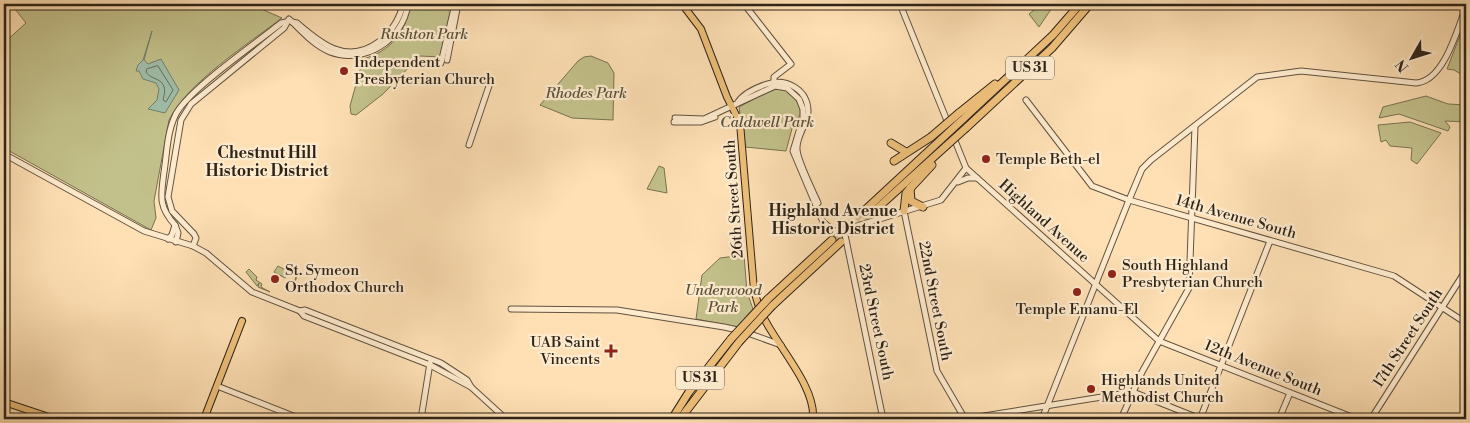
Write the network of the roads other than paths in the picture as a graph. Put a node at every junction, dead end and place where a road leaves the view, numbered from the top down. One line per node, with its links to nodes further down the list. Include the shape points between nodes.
1 (403, 4): 10 (street, via 400,16 388,34 362,50 336,50 297,23)
2 (408, 4): 10 (street, via 394,34 380,47 361,55 338,54 324,49)
3 (456, 4): 11 (street)
4 (682, 4): 15 (main road, 26th Street South, via 701,29)
5 (744, 4): 13 (street, via 791,64 774,77)
6 (900, 4): 25 (street)
7 (1080, 4): 16 (highway, US 31, via 1054,35)
8 (1090, 4): 23 (highway, US 31, bridge, via 1052,48)
9 (1466, 7): 18 (street, via 1439,71 1421,83 1310,71 1263,75 1252,78)
10 (289, 22): 33 (street, via 281,23 192,93 175,114 169,130 161,200 165,214); 40 (street, via 191,104 181,120 168,196 172,211 196,238)
11 (444, 62)
12 (491, 80): 20 (street)
13 (774, 84): 15 (street, via 759,87); 34 (street, via 785,81 792,84 807,106 808,113 797,150 826,225 834,231)
14 (1026, 100): 29 (street, 14th Avenue South, via 1092,186)
15 (732, 106): 17 (street, via 704,119); 49 (main road, 26th Street South, via 740,123 754,290 761,312)
16 (961, 117): 21 (highway, bridge, via 917,148); 23 (highway, US 31, bridge, via 869,212)
17 (675, 120)
18 (1195, 126): 29 (street, via 1142,169); 32 (street)
19 (891, 143): 21 (highway)
20 (469, 145)
21 (906, 152): 24 (highway)
22 (4, 154): 35 (street, via 144,232)
23 (938, 155): 28 (highway)
24 (894, 161)
25 (966, 168): 26 (street, Highland Avenue); 27 (street)
26 (977, 178): 27 (street); 42 (street, Highland Avenue)
27 (955, 184): 30 (street, via 941,200)
28 (910, 188): 30 (highway, via 911,201); 31 (highway, via 903,201)
29 (1129, 200): 32 (street, 14th Avenue South); 42 (street)
30 (923, 207): 31 (street)
31 (904, 211): 34 (street); 66 (street, 22nd Street South, via 937,371)
32 (1192, 218): 37 (street, 14th Avenue South); 48 (street, via 1189,288)
33 (175, 225): 35 (street); 38 (street, via 178,232)
34 (844, 230): 65 (street, 23rd Street South)
35 (168, 239): 38 (street)
36 (832, 240): 62 (highway, US 31, bridge, via 730,339)
37 (1270, 241): 43 (street, 14th Avenue South, via 1394,276); 51 (street)
38 (176, 242): 40 (street)
39 (841, 242): 63 (highway, US 31, bridge, via 772,306 739,342)
40 (193, 246): 45 (street, via 252,292)
41 (1466, 270): 43 (street, 17th Street South)
42 (1095, 284): 48 (street, Highland Avenue); 56 (street)
43 (1442, 307): 47 (street, 14th Avenue South); 72 (street, 17th Street South)
44 (511, 309): 49 (street, via 611,309 724,327)
45 (300, 311): 50 (street, via 304,316); 50 (street, via 306,310)
46 (242, 321): 52 (main road)
47 (1466, 324)
48 (1158, 341): 51 (street, 12th Avenue South); 53 (street)
49 (782, 345): 64 (main road, 26th Street South, via 811,397)
50 (431, 362): 60 (street); 61 (street, via 471,387)
51 (1221, 366): 54 (street, 12th Avenue South); 69 (street)
52 (217, 386): 58 (main road); 59 (street)
53 (1133, 392): 56 (street); 68 (street); 69 (street)
54 (1290, 393): 70 (street); 71 (street, 12th Avenue South)
55 (4, 402): 57 (main road)
56 (1047, 407): 66 (street); 67 (street)
57 (55, 419)
58 (204, 419)
59 (301, 419)
60 (422, 419)
61 (506, 419)
62 (672, 419)
63 (680, 419)
64 (813, 419)
65 (883, 419)
66 (965, 419)
67 (1042, 419)
68 (1121, 419)
69 (1200, 419)
70 (1279, 419)
71 (1357, 419)
72 (1371, 419)

